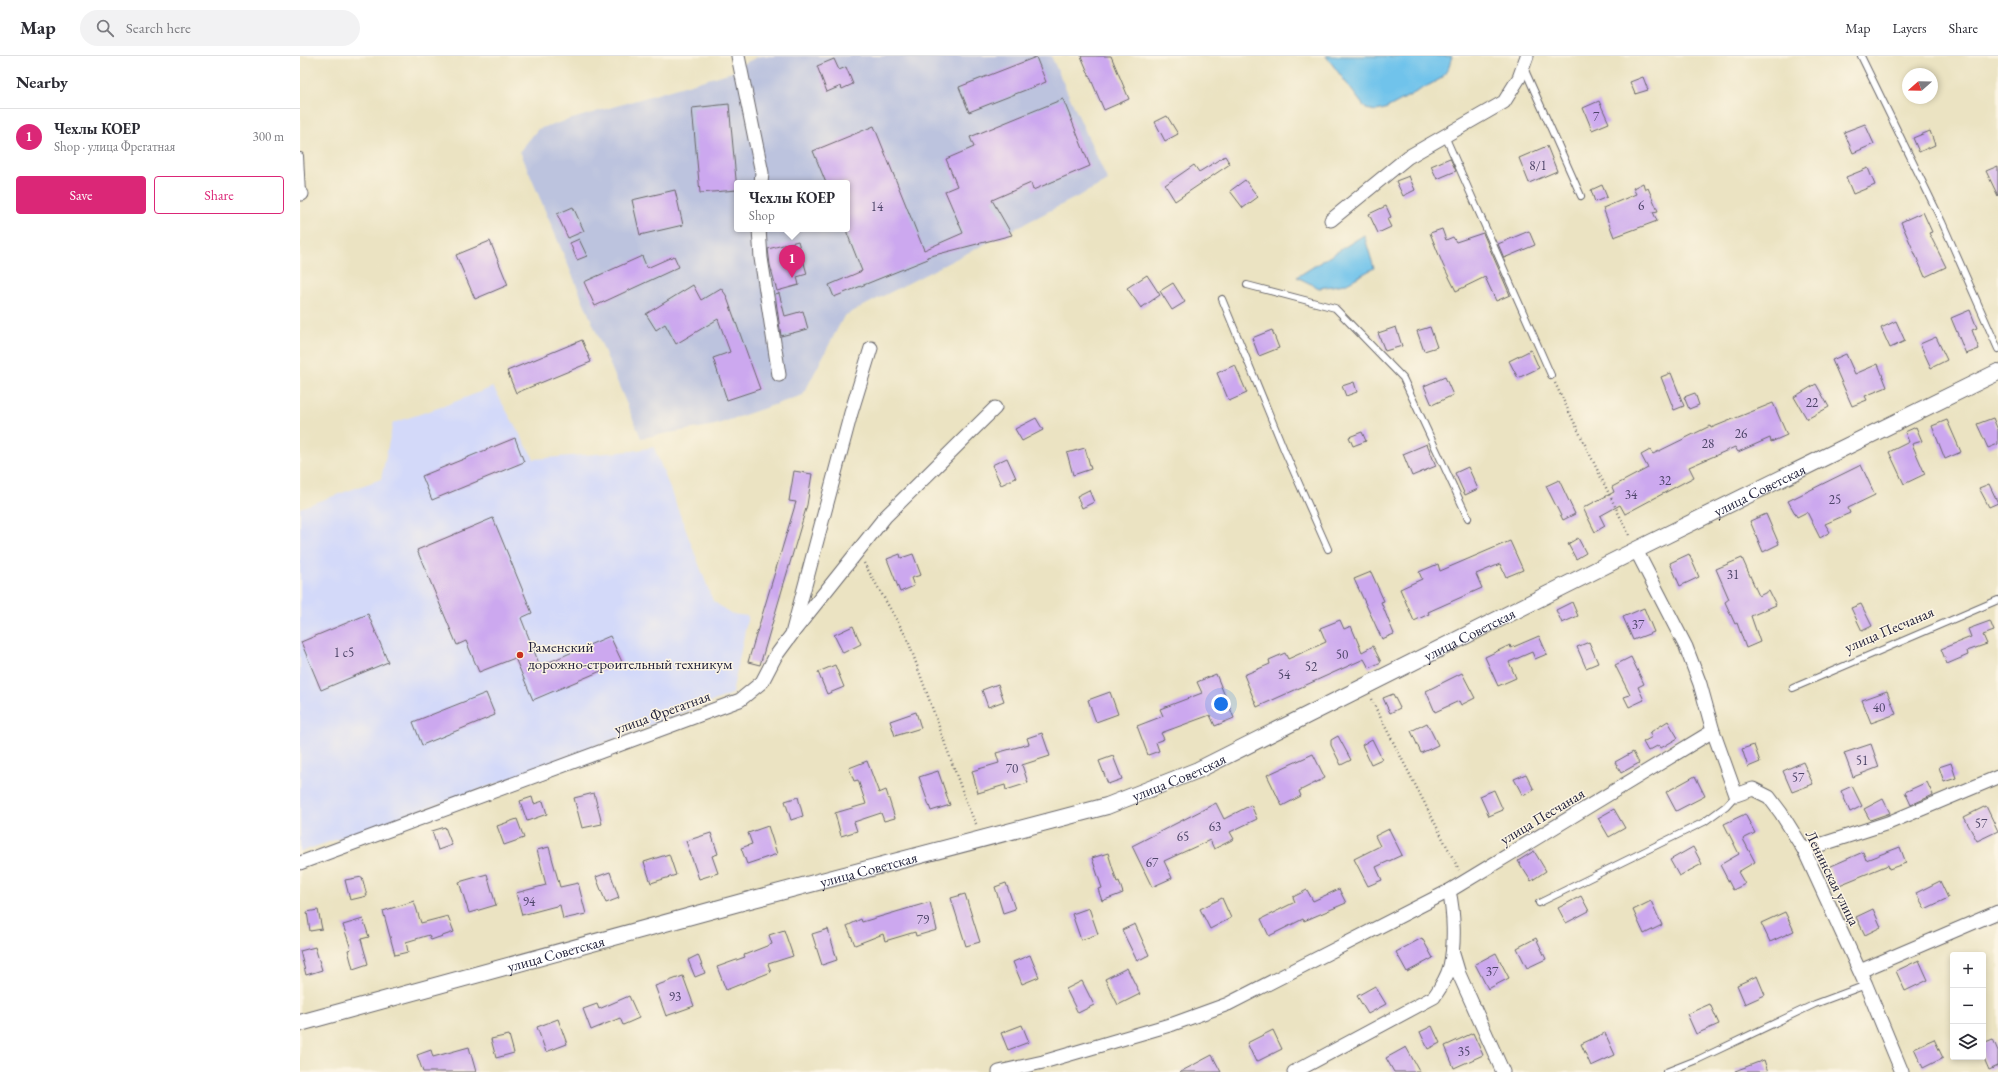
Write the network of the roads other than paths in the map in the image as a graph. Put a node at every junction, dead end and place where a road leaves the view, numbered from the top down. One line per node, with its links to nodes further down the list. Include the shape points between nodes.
1 (738, 56): 6 (street)
2 (1861, 56): 14 (lane, via 1942,222)
3 (1525, 61): 4 (street, via 1519,78 1504,102); 8 (lane)
4 (1445, 136): 9 (street, via 1408,157); 17 (lane)
5 (300, 156): 7 (lane)
6 (761, 180)
7 (301, 194)
8 (1581, 196)
9 (1331, 220)
10 (760, 232): 16 (street, via 761,258)
11 (1247, 285): 19 (lane, via 1335,308 1397,372)
12 (1222, 299): 20 (lane)
13 (870, 348): 23 (street, улица Фрегатная)
14 (1998, 349)
15 (1998, 372): 21 (street, улица Советская)
16 (779, 375)
17 (1551, 375)
18 (995, 408): 23 (street, via 886,517)
19 (1468, 518)
20 (1328, 549)
21 (1636, 550): 25 (street, via 1686,647 1700,684); 36 (street, улица Советская, via 1198,770 1106,806 681,918)
22 (1998, 600): 24 (lane, улица Песчаная)
23 (792, 634): 29 (street, улица Фрегатная, via 775,657 762,682 740,700)
24 (1793, 688)
25 (1713, 731): 27 (street); 30 (street, улица Песчаная)
26 (1998, 777): 28 (street, via 1888,823)
27 (1736, 795): 28 (street, Ленинская улица, via 1753,789 1769,797); 31 (lane, via 1704,822)
28 (1804, 850): 34 (street, Ленинская улица)
29 (300, 863)
30 (1449, 891): 33 (street, via 1453,926); 37 (street, улица Песчаная, via 1228,1004 1165,1026 1043,1062)
31 (1539, 903)
32 (1998, 912): 34 (street)
33 (1451, 949): 38 (street, via 1450,966 1444,983 1434,997); 39 (street, via 1459,974)
34 (1860, 971): 35 (street, Ленинская улица)
35 (1866, 985): 40 (lane, via 1815,1004); 41 (street, Ленинская улица)
36 (300, 1023)
37 (999, 1072)
38 (1294, 1072)
39 (1503, 1072)
40 (1666, 1072)
41 (1902, 1072)

